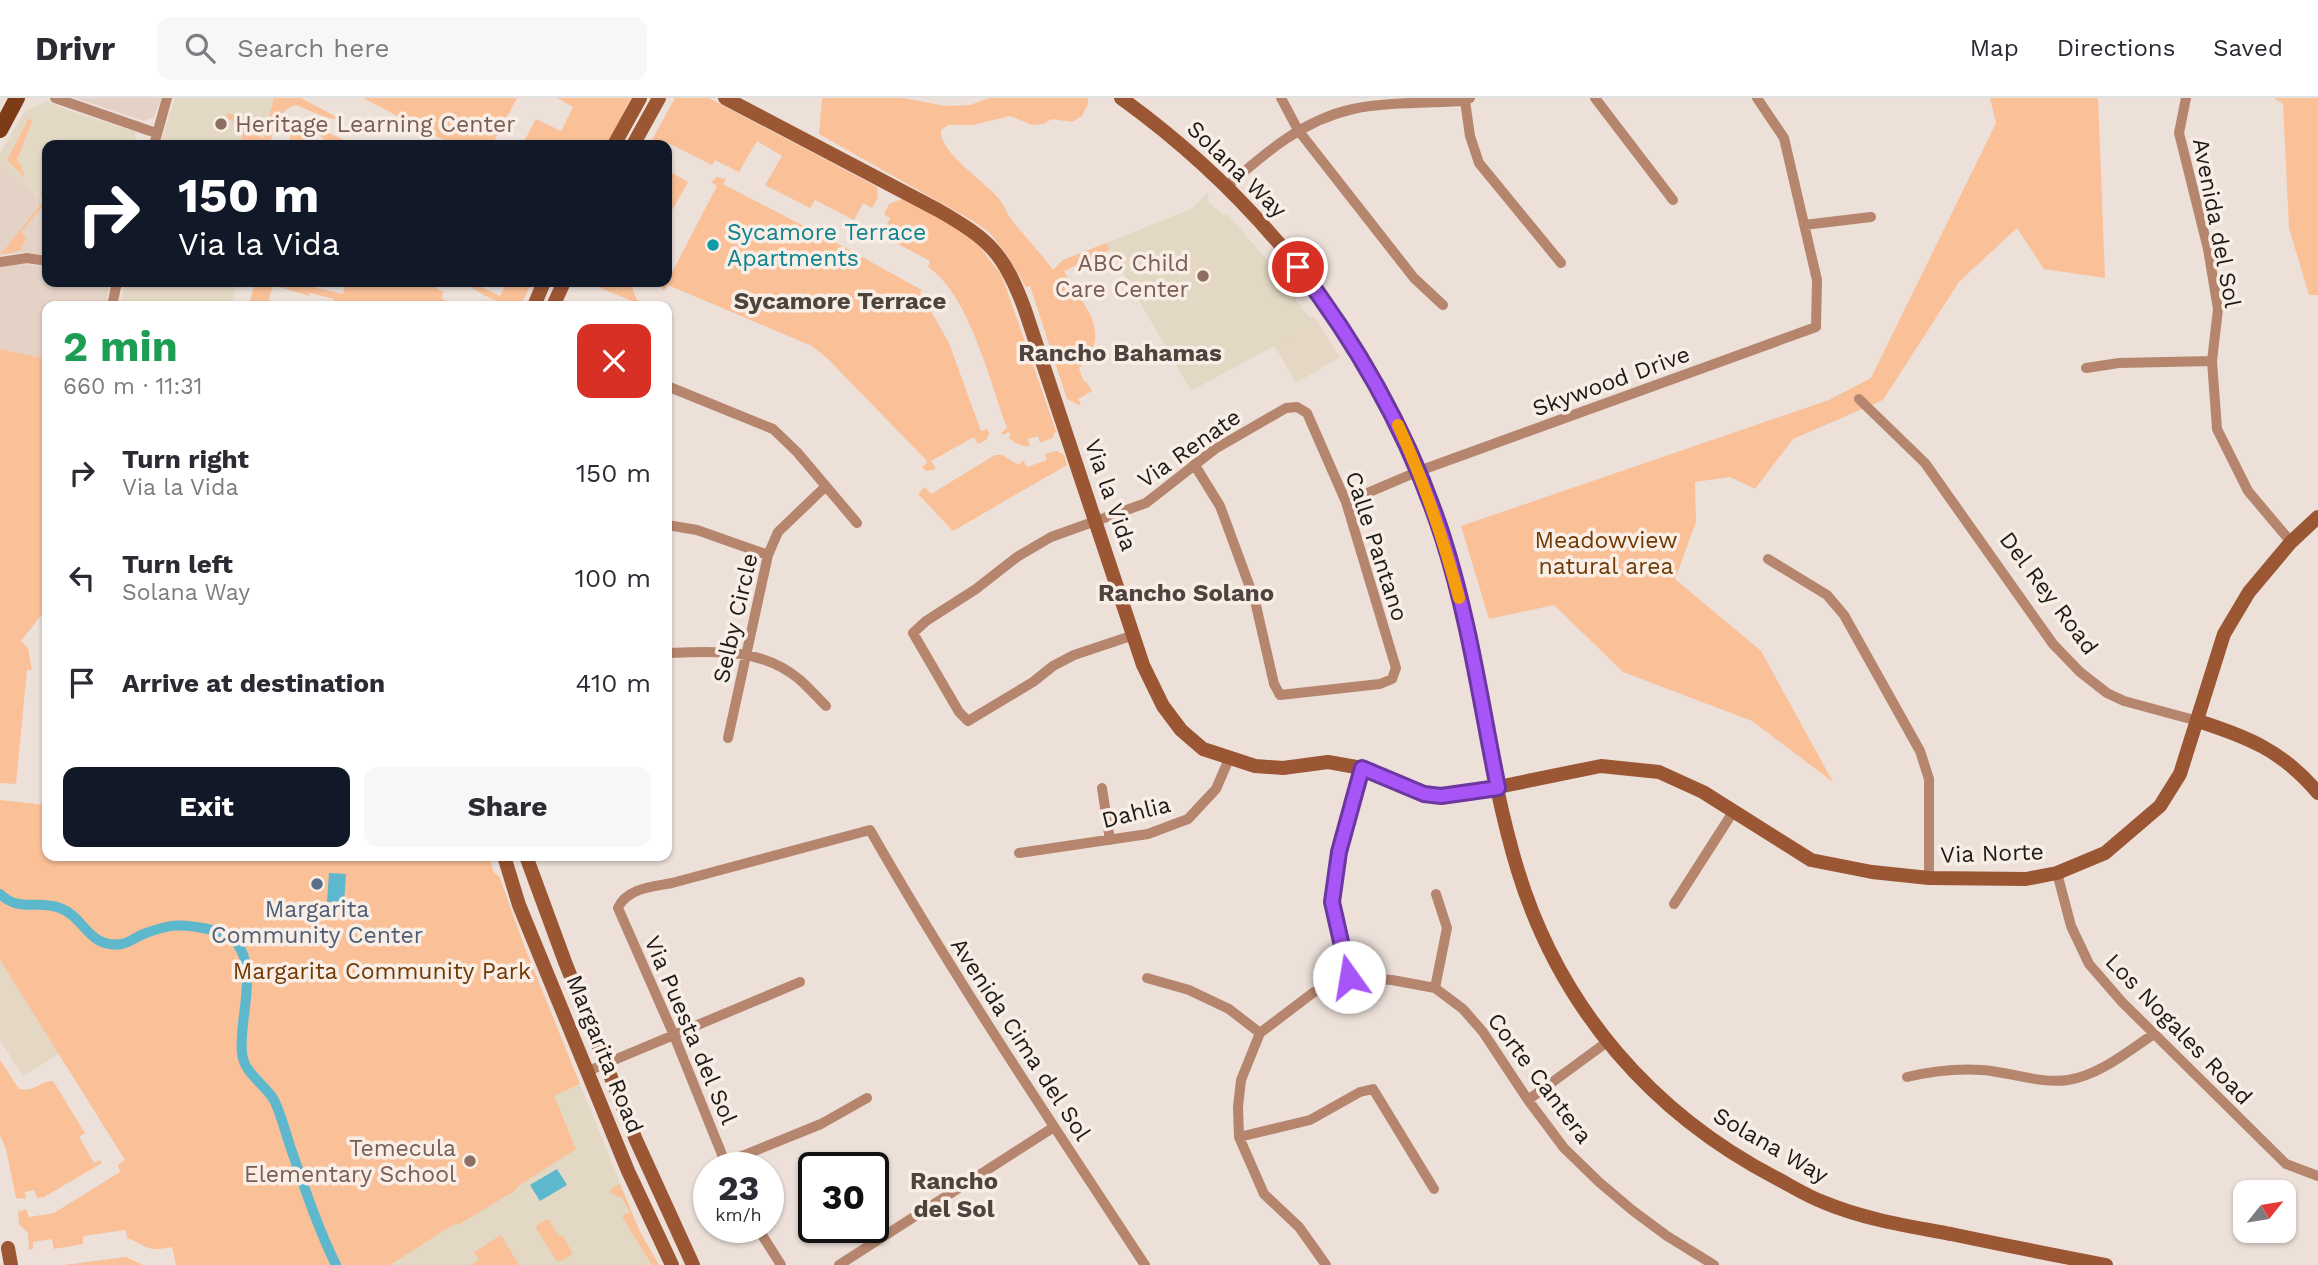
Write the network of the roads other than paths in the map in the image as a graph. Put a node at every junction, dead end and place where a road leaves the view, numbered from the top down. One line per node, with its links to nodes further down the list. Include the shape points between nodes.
1 (17, 98): 13 (main road)
2 (55, 98): 15 (street)
3 (167, 98): 15 (street)
4 (639, 98): 17 (street)
5 (659, 98): 18 (street)
6 (725, 98): 37 (street, Via la Vida, via 938,210 996,250 1025,310)
7 (1121, 98): 19 (street, Solana Way, via 1187,149)
8 (1281, 98): 14 (street)
9 (1595, 98): 20 (street)
10 (1757, 98): 22 (street, via 1784,138)
11 (2186, 98): 27 (street, Avenida del Sol, via 2179,133 2218,309)
12 (1467, 99): 14 (street, via 1351,110); 25 (street, via 1470,136 1479,163)
13 (0, 130)
14 (1298, 130): 19 (street); 26 (street, via 1414,278)
15 (156, 133): 16 (street)
16 (155, 140)
17 (617, 140)
18 (636, 140)
19 (1226, 187): 33 (street, Solana Way, via 1320,295 1374,379)
20 (1673, 200)
21 (1871, 217): 22 (street)
22 (1804, 225): 33 (street, Skywood Drive, via 1817,280 1815,327)
23 (42, 260): 24 (street)
24 (0, 262)
25 (1561, 263)
26 (1443, 305)
27 (2212, 361): 28 (street); 40 (street, Avenida del Sol, via 2217,429 2248,491)
28 (2086, 368)
29 (672, 388): 34 (street, via 773,429)
30 (1859, 399): 47 (street, Del Rey Road, via 1924,463 2053,644 2080,672 2124,701)
31 (1307, 413): 32 (street, Via Renate, via 1297,407 1286,408); 35 (street, Calle Pantano)
32 (1194, 464): 35 (street, Calle Pantano, via 1220,506 1255,601 1280,695 1380,684 1392,679 1396,668); 37 (street, Via Renate, via 1146,503)
33 (1419, 471): 35 (street, Skywood Drive); 52 (street, Solana Way, via 1444,540 1467,632)
34 (826, 486): 38 (street); 41 (street, Selby Circle, via 778,532)
35 (1346, 502)
36 (2318, 517): 40 (street, Via Norte)
37 (1095, 520): 43 (street, Via la Vida); 43 (street, Via Renate, via 1017,557 913,633 968,721 1074,655)
38 (857, 523)
39 (672, 526): 41 (street)
40 (2291, 542): 47 (street, Via Norte, via 2249,592 2224,634)
41 (768, 555): 45 (street, Selby Circle)
42 (1768, 559): 61 (street, via 1827,594 1844,615 1920,751 1929,779)
43 (1134, 635): 49 (street, Via la Vida, via 1158,696 1181,730 1203,749)
44 (672, 653): 45 (street)
45 (744, 654): 46 (street, via 772,662 799,678); 48 (street, Selby Circle)
46 (826, 706)
47 (2198, 721): 53 (street, Del Rey Road, via 2242,735 2275,753); 60 (street, Via Norte, via 2180,774 2160,806 2105,853)
48 (728, 738)
49 (1229, 759): 50 (street, Via la Vida, via 1283,768 1328,762); 56 (street, Dahlia, via 1216,789 1188,819 1148,834)
50 (1362, 768): 52 (street, Via la Vida, via 1424,794); 64 (street, via 1339,852 1332,902)
51 (1102, 788): 56 (street)
52 (1498, 788): 54 (street, Via Norte, via 1601,766 1659,772); 71 (street, Solana Way, via 1535,918 1562,974)
53 (2318, 793)
54 (1733, 812): 61 (street, Via Norte, via 1811,860); 63 (street)
55 (870, 831): 68 (street, Via Puesta del Sol, via 641,889 623,898 618,908); 77 (street, Avenida Cima del Sol)
56 (1110, 839): 57 (street, Dahlia)
57 (1019, 853)
58 (506, 861): 73 (street, Margarita Road, via 519,905)
59 (528, 861): 72 (street, Margarita Road)
60 (2057, 873): 61 (street, Via Norte, via 2026,879); 70 (street, Los Nogales Road, via 2071,926 2089,964)
61 (1929, 878)
62 (1436, 894): 67 (street, via 1447,928)
63 (1674, 904)
64 (1349, 977): 67 (street, Corte Cantera); 69 (street, Corte Cantera, via 1314,992)
65 (1147, 978): 69 (street, via 1189,990 1229,1009)
66 (800, 982): 68 (street)
67 (1436, 988): 76 (street, Corte Cantera, via 1483,1032)
68 (673, 1033): 72 (street); 79 (street, Via Puesta del Sol)
69 (1260, 1033): 78 (street, via 1241,1080)
70 (2154, 1034): 74 (street, via 2112,1062 2068,1080 1982,1070 1940,1070); 81 (street, Los Nogales Road, via 2286,1164)
71 (1607, 1042): 76 (street); 93 (street, Solana Way, via 1645,1086 1690,1125 1741,1160 1822,1202 1873,1218)
72 (606, 1063): 73 (street); 87 (street, Margarita Road)
73 (588, 1071): 86 (street, Margarita Road)
74 (1907, 1077)
75 (867, 1098): 80 (street)
76 (1528, 1100): 92 (street, Corte Cantera, via 1564,1148 1598,1182 1667,1236)
77 (1054, 1127): 89 (street); 90 (street, Avenida Cima del Sol)
78 (1239, 1137): 82 (street, via 1310,1121 1360,1091 1373,1089); 91 (street, via 1264,1194 1299,1227)
79 (721, 1152)
80 (756, 1152)
81 (2318, 1177)
82 (1434, 1189)
83 (767, 1243): 88 (street)
84 (8, 1248): 85 (street)
85 (11, 1265)
86 (672, 1265)
87 (693, 1265)
88 (780, 1265)
89 (839, 1265)
90 (1145, 1265)
91 (1326, 1265)
92 (1714, 1265)
93 (2106, 1265)

